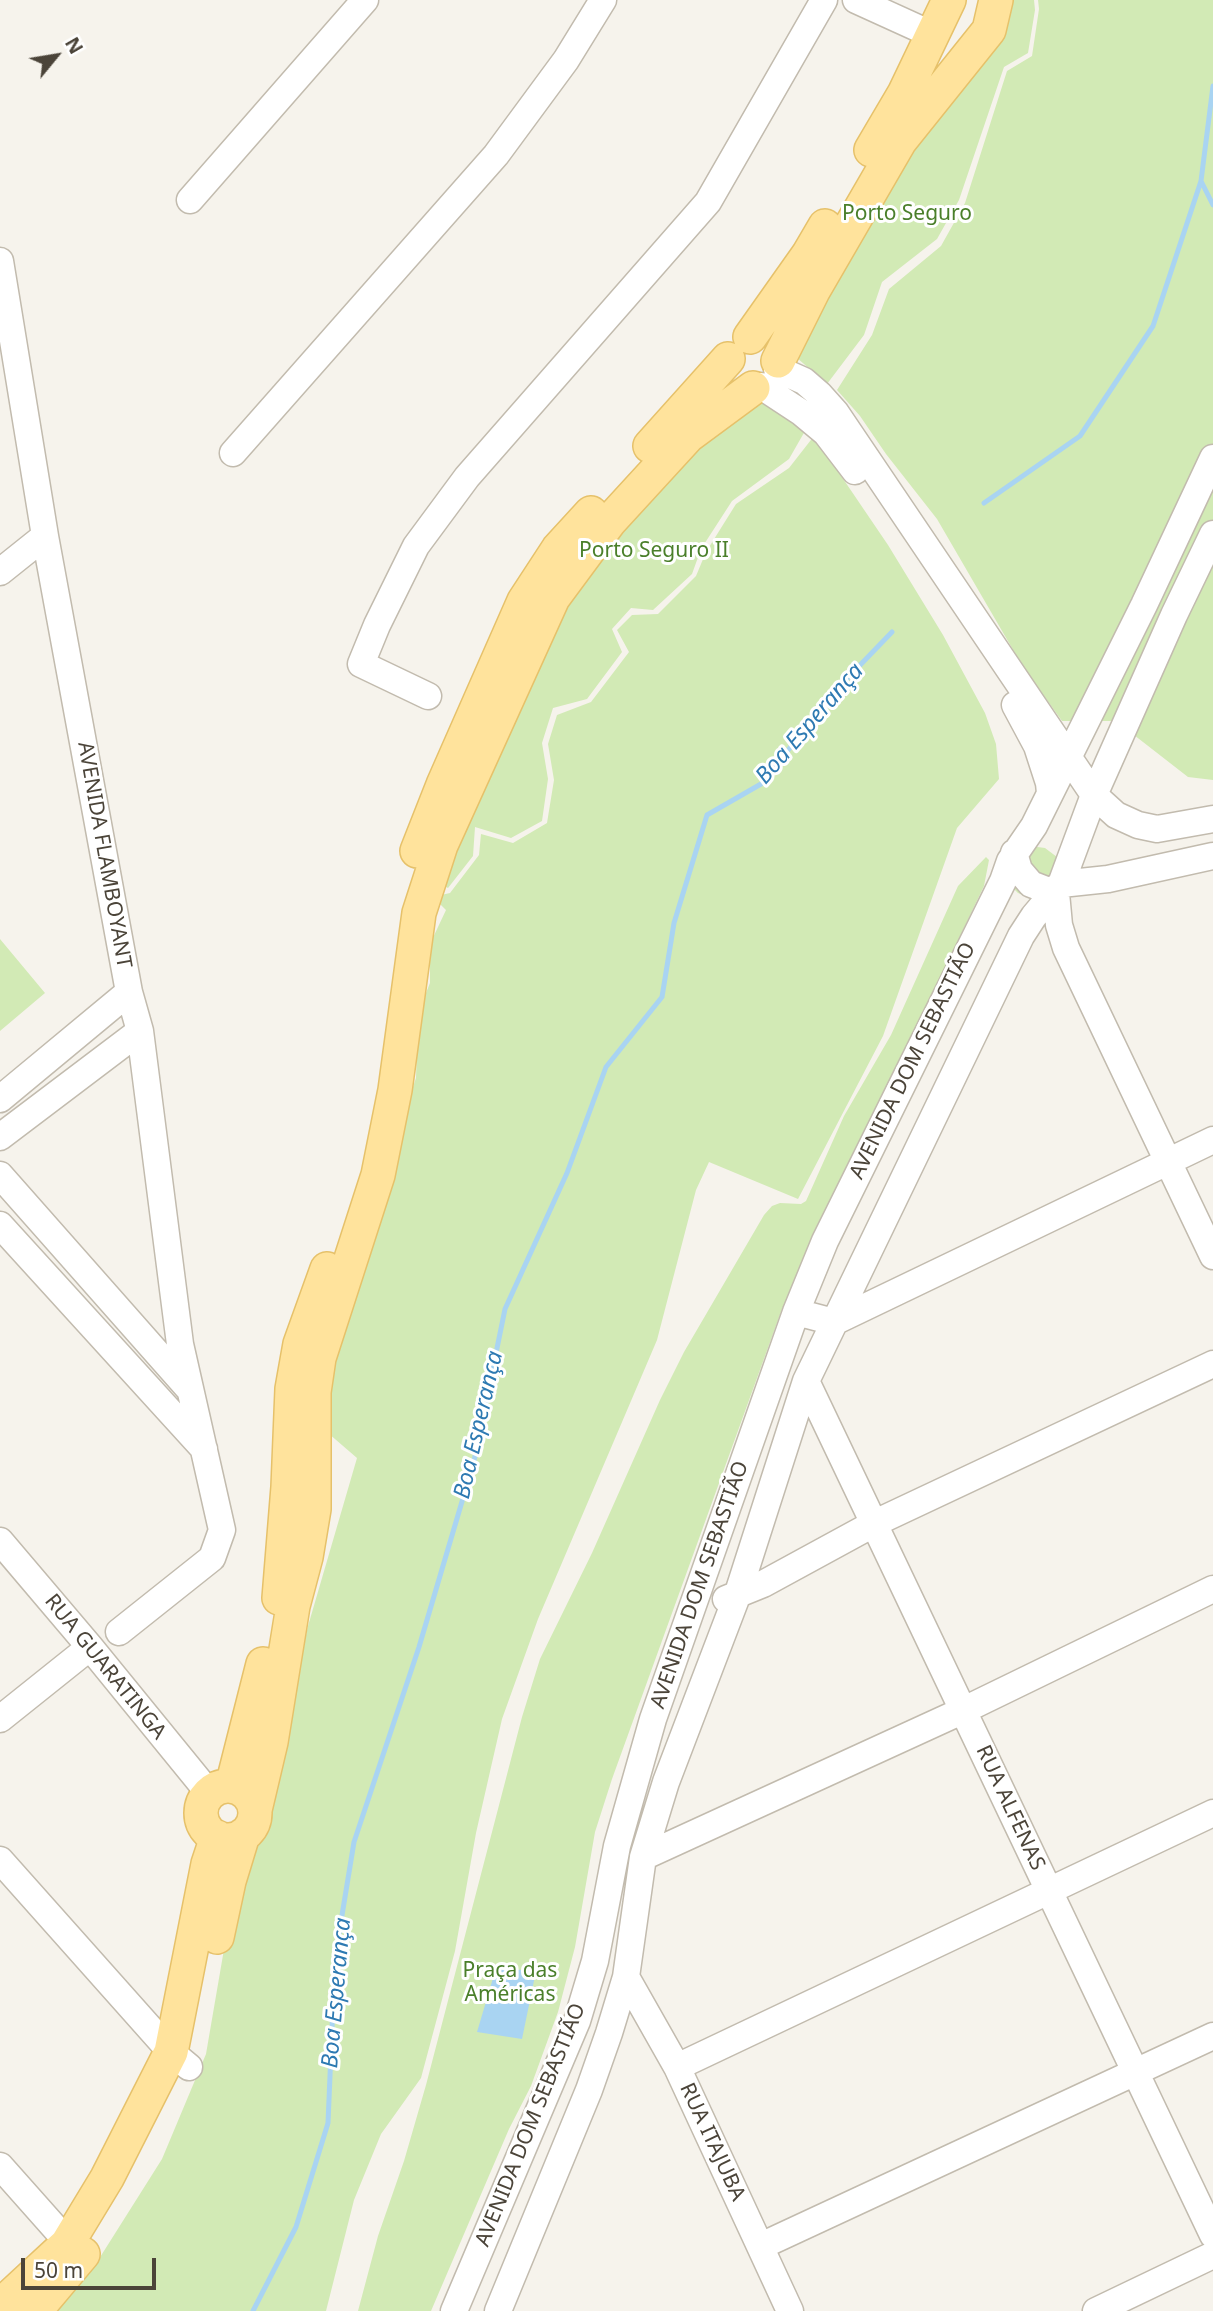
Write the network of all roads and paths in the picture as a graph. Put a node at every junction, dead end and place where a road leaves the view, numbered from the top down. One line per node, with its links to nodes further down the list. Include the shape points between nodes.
1 (366, 0): 8 (street)
2 (603, 0): 13 (street, via 566,60 496,155)
3 (824, 0): 18 (street, via 708,202 467,477 416,546 361,664)
4 (856, 0): 7 (street)
5 (949, 0): 7 (main road)
6 (996, 0): 12 (main road, via 989,30 900,141)
7 (933, 35): 11 (main road, via 904,94 808,255)
8 (190, 200)
9 (0, 261): 10 (street, AVENIDA FLAMBOYANT)
10 (2, 296): 16 (street, AVENIDA FLAMBOYANT)
11 (739, 349): 12 (main road, via 758,338 772,346); 12 (main road, via 731,376 744,386); 50 (main road, via 558,550 524,601 414,858 345,1222 300,1344 292,1389 281,1588)
12 (767, 376): 19 (street, via 804,381 836,413); 20 (street, via 841,451 1007,692 1037,746); 50 (main road, via 688,436 610,521 565,580 442,845 419,913 395,1090 377,1175 319,1358 314,1392 314,1509 271,1742)
13 (233, 453)
14 (1213, 458): 19 (street)
15 (1213, 534): 21 (street)
16 (45, 536): 17 (street); 26 (street, AVENIDA FLAMBOYANT)
17 (0, 572)
18 (428, 696)
19 (1068, 757): 20 (street); 21 (street)
20 (1049, 793): 23 (street, AVENIDA DOM SEBASTIÃO, via 1034,826)
21 (1091, 802): 22 (street, via 1157,829); 25 (street)
22 (1213, 819)
23 (1014, 853): 25 (street, via 1019,870 1031,884); 35 (street, AVENIDA DOM SEBASTIÃO, via 825,1241)
24 (1213, 856): 25 (street)
25 (1054, 893): 31 (street, via 1066,948); 36 (street, AVENIDA DOM SEBASTIÃO, via 1021,936)
26 (129, 992): 27 (street, AVENIDA FLAMBOYANT); 28 (street)
27 (140, 1031): 29 (street); 39 (street, AVENIDA FLAMBOYANT, via 180,1344)
28 (0, 1099)
29 (0, 1137)
30 (1213, 1140): 31 (street)
31 (1168, 1160): 34 (street); 36 (street)
32 (0, 1175): 39 (street)
33 (0, 1225): 40 (street)
34 (1213, 1256)
35 (796, 1312): 36 (street); 43 (street, AVENIDA DOM SEBASTIÃO)
36 (834, 1322): 38 (street, AVENIDA DOM SEBASTIÃO)
37 (1213, 1364): 41 (street)
38 (806, 1381): 41 (street, RUA ALFENAS); 45 (street, AVENIDA DOM SEBASTIÃO)
39 (192, 1393): 40 (street, AVENIDA FLAMBOYANT)
40 (204, 1449): 46 (street, AVENIDA FLAMBOYANT, via 222,1530 212,1558)
41 (875, 1523): 45 (street); 48 (street, RUA ALFENAS)
42 (0, 1541): 47 (street, RUA GUARATINGA)
43 (702, 1581): 45 (street, via 725,1600); 67 (street, AVENIDA DOM SEBASTIÃO, via 633,1787 595,1961 577,2021)
44 (1213, 1589): 48 (street)
45 (737, 1596): 52 (street, AVENIDA DOM SEBASTIÃO, via 666,1782)
46 (119, 1632)
47 (90, 1647): 49 (street); 50 (street, RUA GUARATINGA)
48 (964, 1710): 52 (street); 54 (street, RUA ALFENAS)
49 (0, 1719)
50 (231, 1812): 57 (main road, via 229,1881)
51 (1213, 1813): 54 (street)
52 (643, 1857): 55 (street, AVENIDA DOM SEBASTIÃO)
53 (0, 1860): 57 (street)
54 (1050, 1891): 58 (street); 59 (street, RUA ALFENAS)
55 (626, 1977): 58 (street, RUA ITAJUBA); 68 (street, AVENIDA DOM SEBASTIÃO, via 589,2090)
56 (1213, 2036): 59 (street)
57 (180, 2059): 63 (main road, via 107,2178)
58 (677, 2067): 62 (street, RUA ITAJUBA)
59 (1136, 2073): 61 (street, RUA ALFENAS); 62 (street)
60 (0, 2166): 63 (street)
61 (1213, 2235)
62 (761, 2246): 69 (street, RUA ITAJUBA)
63 (74, 2251): 65 (main road); 66 (main road)
64 (1213, 2255): 70 (street)
65 (0, 2306)
66 (35, 2311)
67 (454, 2311)
68 (498, 2311)
69 (790, 2311)
70 (1096, 2311)

